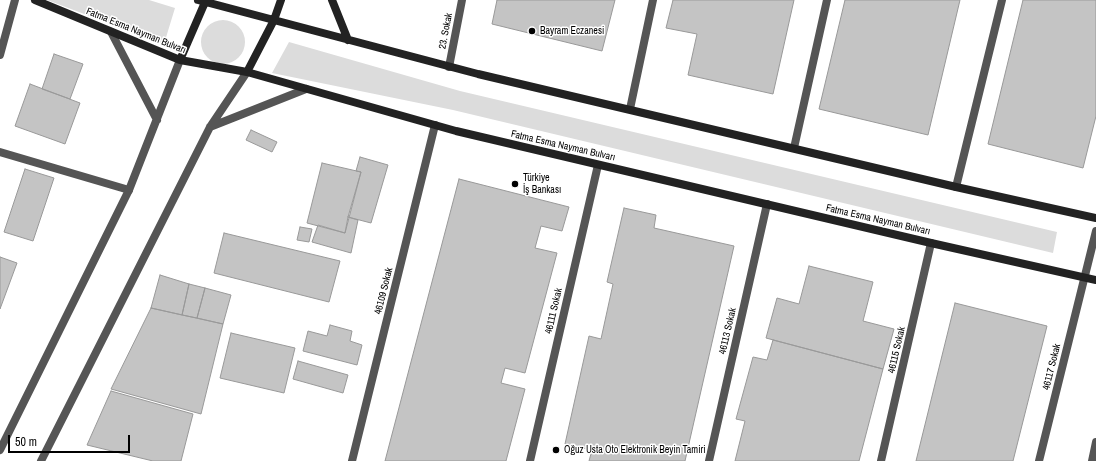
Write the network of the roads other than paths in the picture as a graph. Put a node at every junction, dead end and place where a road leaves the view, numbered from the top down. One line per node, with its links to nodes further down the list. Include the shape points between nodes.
1 (15, 0): 13 (street)
2 (35, 0): 11 (main road, Fatma Esma Nayman Bulvarı)
3 (281, 0): 10 (main road)
4 (332, 0): 12 (main road)
5 (462, 0): 15 (street, 23. Sokak)
6 (653, 0): 18 (street)
7 (827, 0): 22 (street)
8 (1002, 0): 25 (street)
9 (203, 1): 10 (main road); 14 (main road)
10 (274, 20): 12 (main road); 16 (main road)
11 (111, 32): 14 (main road, Fatma Esma Nayman Bulvarı); 19 (street)
12 (348, 40): 15 (main road)
13 (0, 55)
14 (180, 60): 16 (main road, Fatma Esma Nayman Bulvarı); 19 (street)
15 (449, 67): 18 (main road)
16 (247, 72): 17 (main road, Fatma Esma Nayman Bulvarı); 21 (street)
17 (306, 89): 20 (main road, Fatma Esma Nayman Bulvarı); 21 (street)
18 (630, 109): 22 (main road)
19 (157, 120): 26 (street)
20 (435, 126): 24 (main road, Fatma Esma Nayman Bulvarı); 36 (street, 46109 Sokak)
21 (210, 127): 35 (street)
22 (794, 148): 25 (main road)
23 (0, 152): 26 (street)
24 (598, 165): 27 (main road, Fatma Esma Nayman Bulvarı); 37 (street, 46111 Sokak)
25 (956, 187): 28 (main road)
26 (129, 190): 34 (street)
27 (767, 204): 30 (main road, Fatma Esma Nayman Bulvarı); 38 (street, 46113 Sokak)
28 (1096, 218)
29 (1096, 232): 31 (street, 46117 Sokak)
30 (931, 243): 31 (main road, Fatma Esma Nayman Bulvarı); 39 (street, 46115 Sokak)
31 (1084, 277): 32 (main road, Fatma Esma Nayman Bulvarı); 40 (street, 46117 Sokak)
32 (1096, 280)
33 (1096, 442): 41 (street)
34 (0, 450)
35 (41, 461)
36 (352, 461)
37 (530, 461)
38 (709, 461)
39 (881, 461)
40 (1039, 461)
41 (1092, 461)

